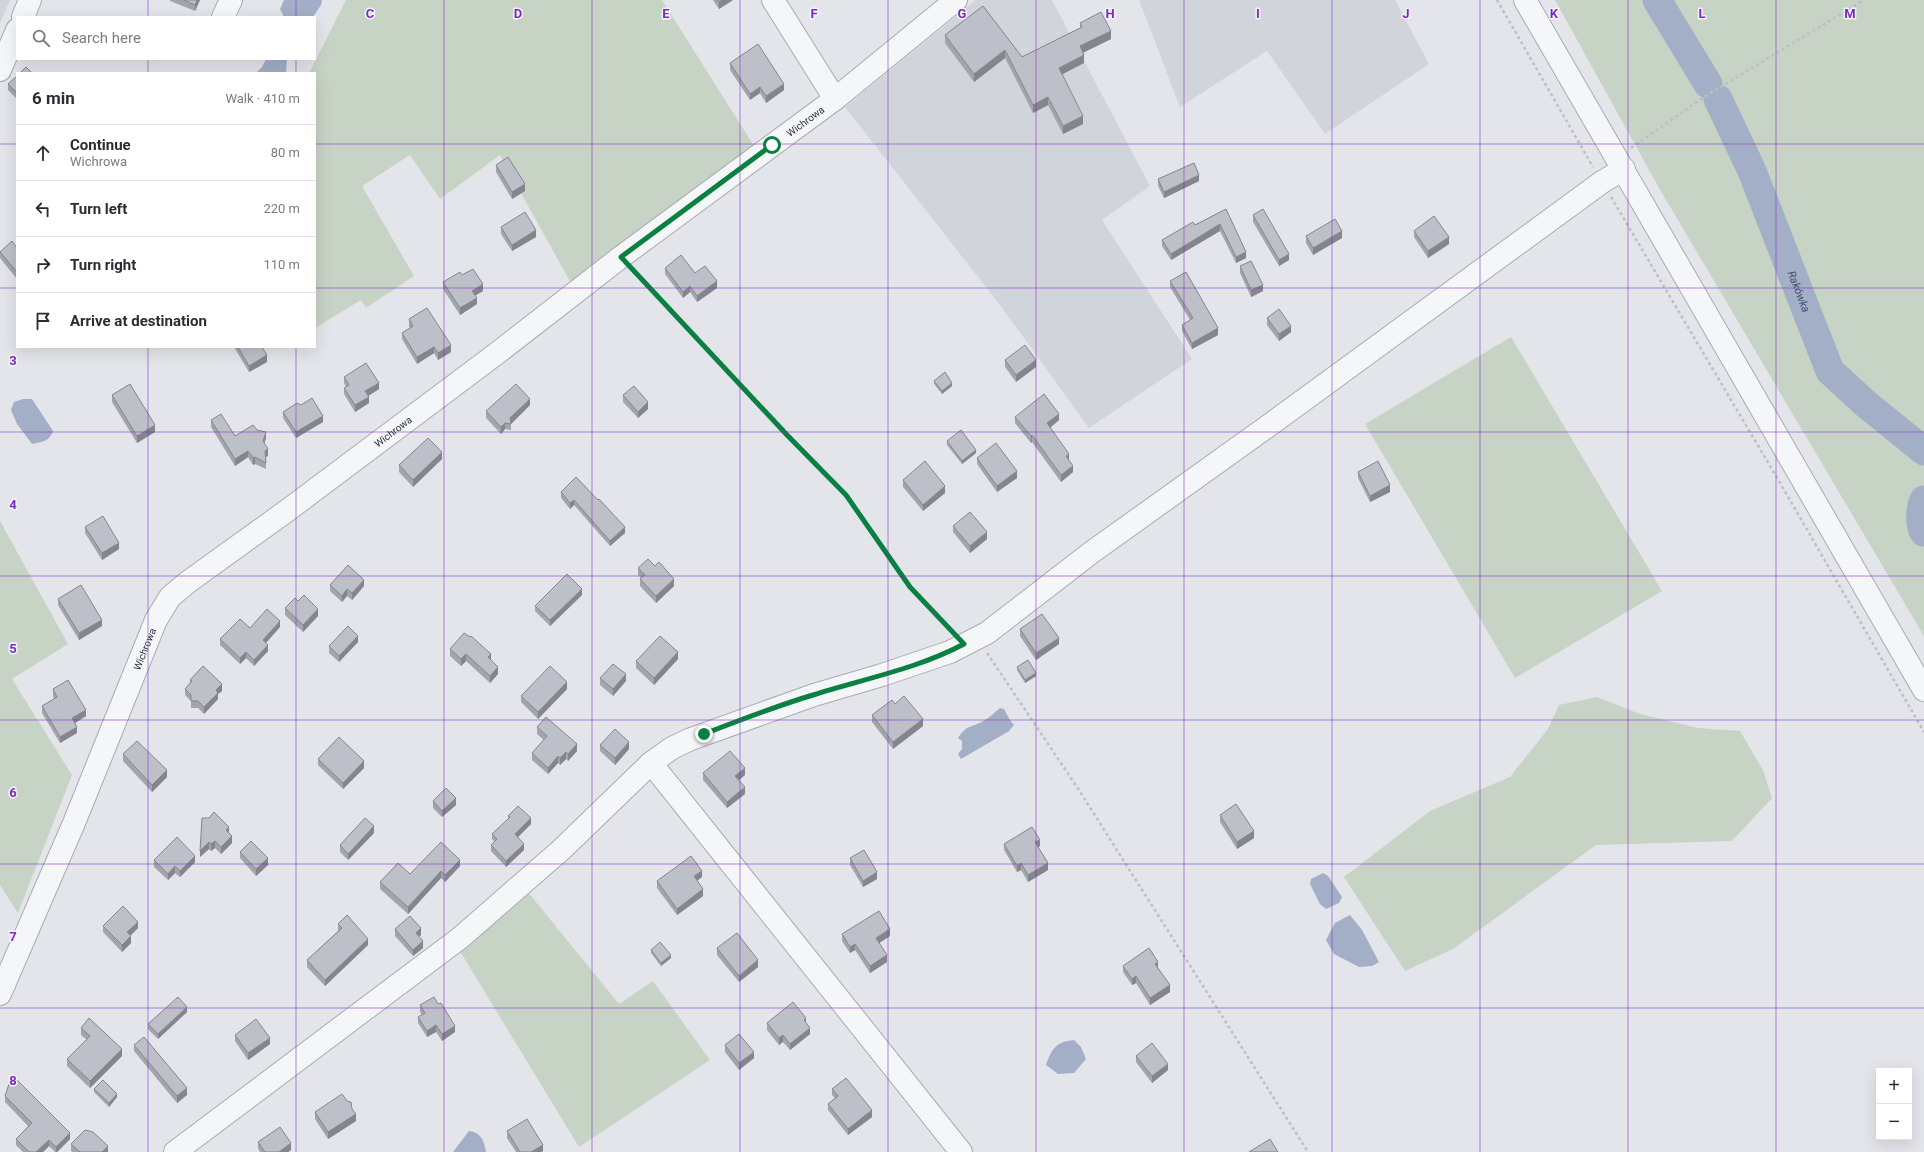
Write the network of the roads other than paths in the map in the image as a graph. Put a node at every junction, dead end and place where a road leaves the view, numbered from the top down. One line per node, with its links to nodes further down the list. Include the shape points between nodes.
1 (30, 0): 6 (street)
2 (230, 0): 7 (street)
3 (773, 0): 10 (street)
4 (956, 0): 10 (street, Wichrowa)
5 (1525, 0): 11 (street)
6 (22, 16)
7 (223, 16)
8 (16, 32): 9 (street)
9 (0, 70)
10 (835, 99): 14 (street, Wichrowa, via 170,597 156,620 74,823)
11 (1620, 161): 12 (street); 13 (street, via 1602,182 1092,552 1022,607 970,641 950,652 917,664 734,722 672,748)
12 (1924, 690)
13 (651, 763): 15 (street, via 561,850 460,938); 16 (street)
14 (0, 994)
15 (175, 1152)
16 (961, 1152)

